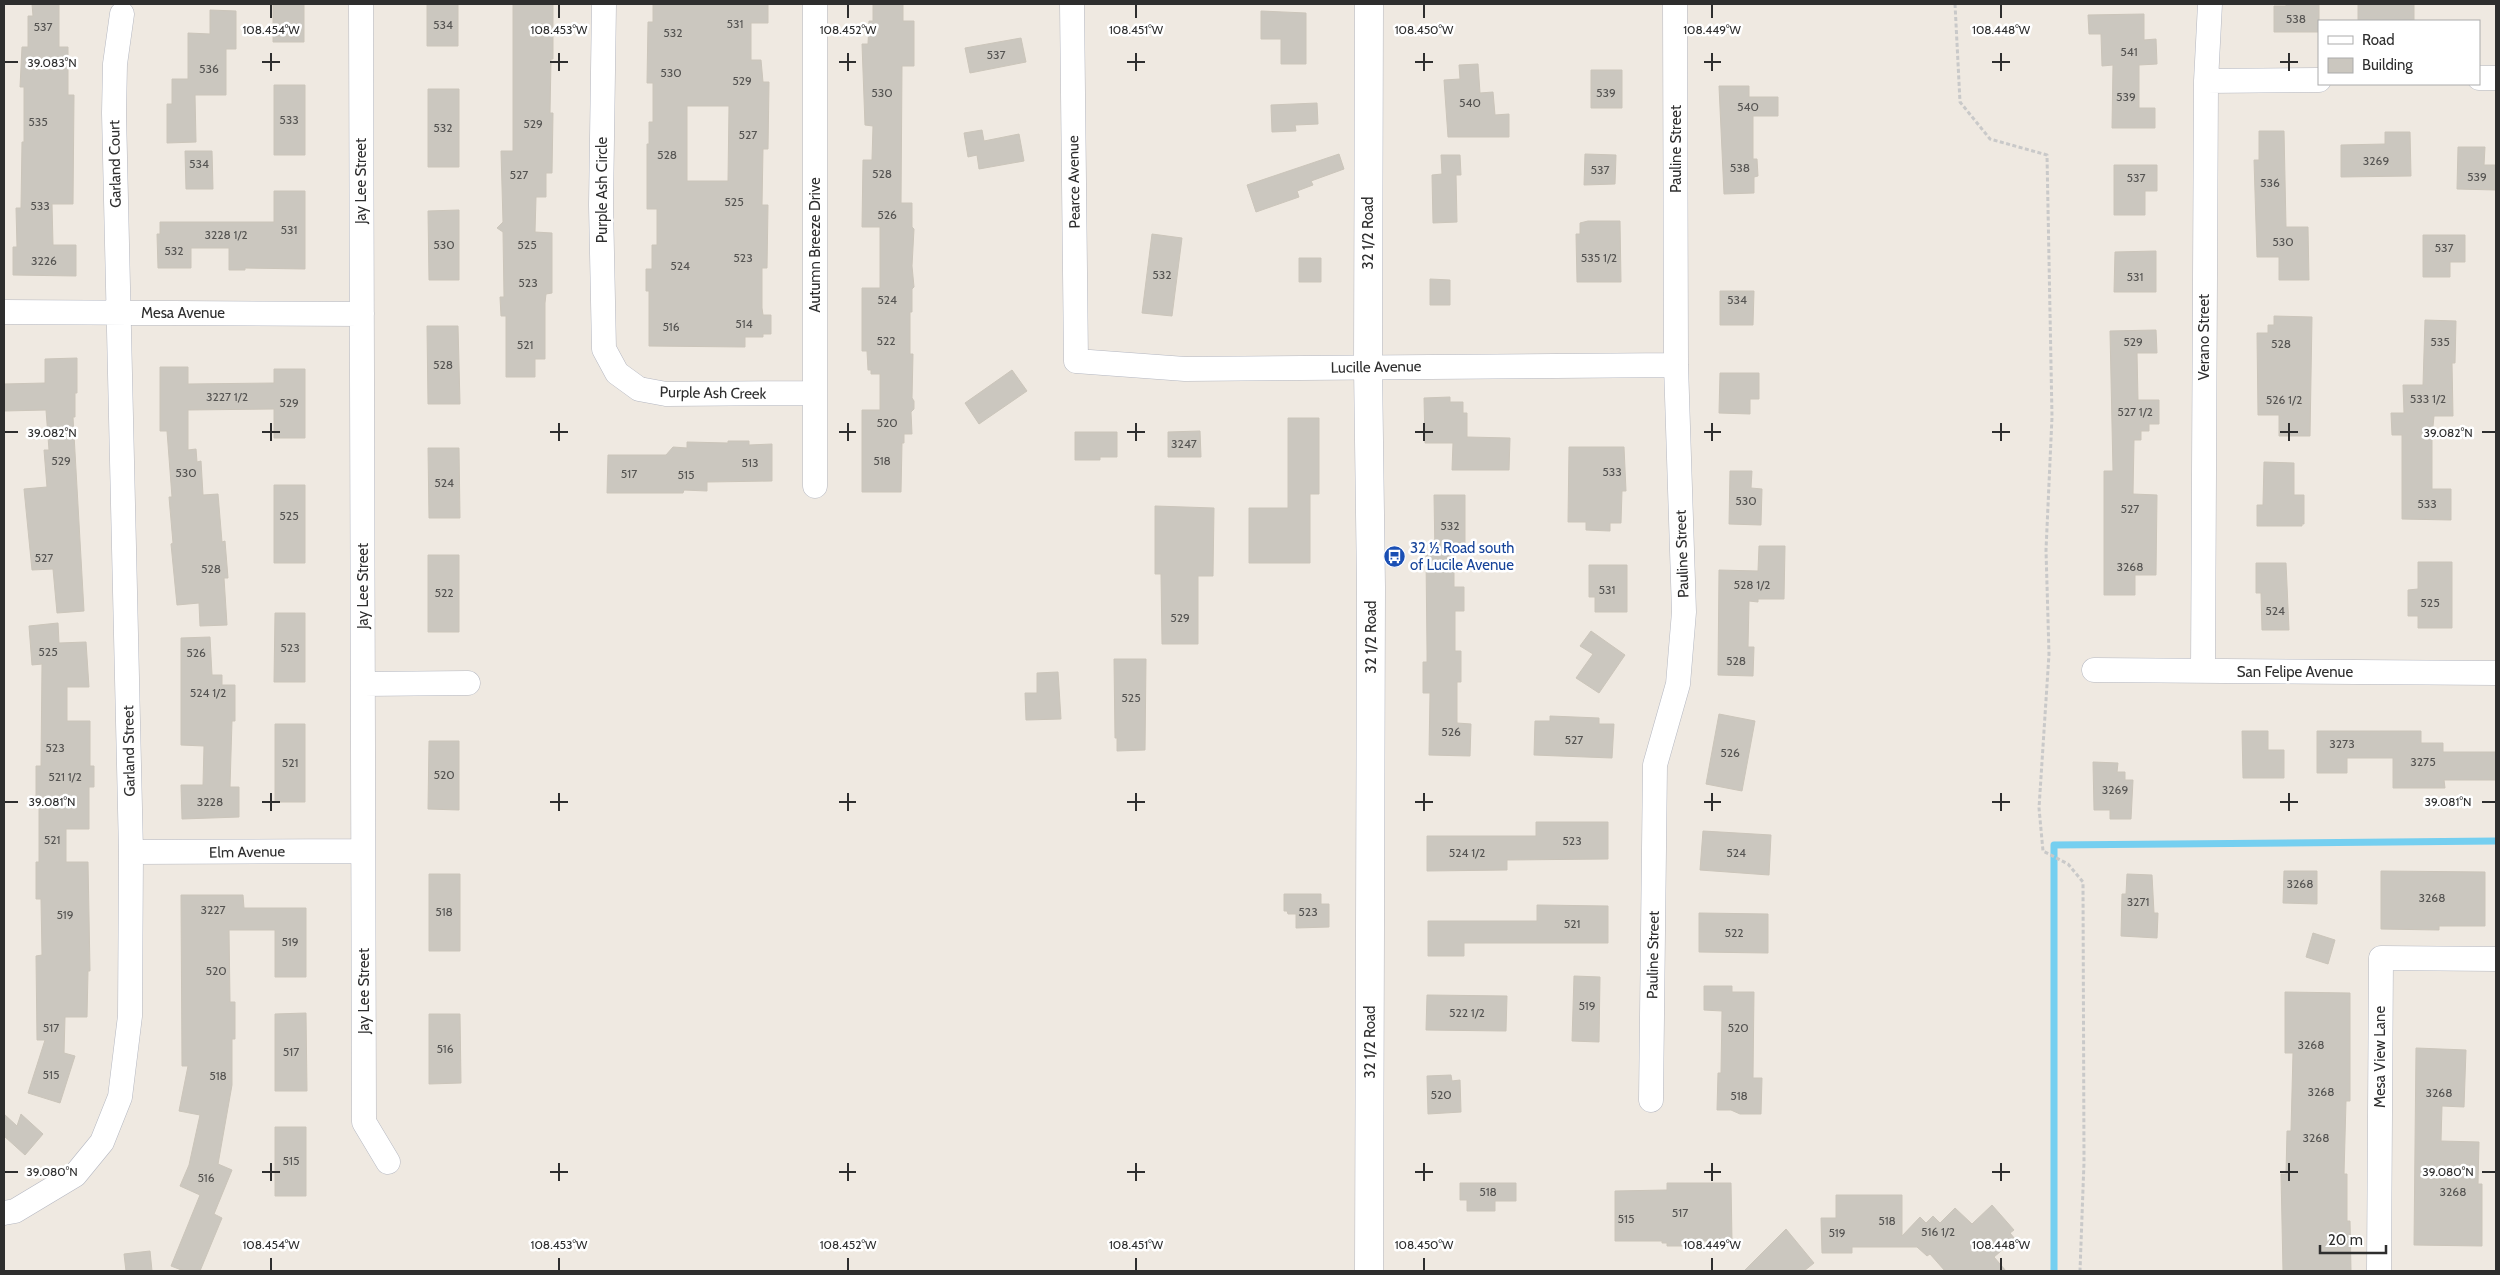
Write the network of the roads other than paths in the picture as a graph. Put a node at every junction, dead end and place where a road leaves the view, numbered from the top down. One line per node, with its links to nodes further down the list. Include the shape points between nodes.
1 (361, 4): 15 (street, Jay Lee Street)
2 (604, 4): 19 (street, Purple Ash Circle, via 601,205 604,349)
3 (814, 4): 20 (street, Autumn Breeze Drive)
4 (1072, 4): 16 (street, Pearce Avenue)
5 (1369, 4): 18 (street, 32 1/2 Road)
6 (1675, 4): 17 (street, Pauline Street)
7 (2210, 4): 12 (street, Verano Street)
8 (122, 14): 14 (street, Garland Court, via 115,64 114,113)
9 (2480, 78): 10 (street)
10 (2496, 78)
11 (2318, 80): 12 (street)
12 (2206, 81): 23 (street, Verano Street)
13 (4, 312): 14 (street, Mesa Avenue)
14 (118, 313): 15 (street, Mesa Avenue); 28 (street, Garland Street)
15 (362, 314): 26 (street, Jay Lee Street)
16 (1076, 361): 18 (street, Lucille Avenue, via 1185,369)
17 (1676, 365): 18 (street, Lucille Avenue); 30 (street, Pauline Street, via 1684,612 1678,684 1655,766)
18 (1368, 367): 33 (street, 32 1/2 Road, via 1371,587)
19 (617, 373): 20 (street, Purple Ash Creek, via 639,389 666,394)
20 (815, 393): 21 (street, Autumn Breeze Drive)
21 (816, 486)
22 (2094, 670): 23 (street, San Felipe Avenue)
23 (2203, 671): 24 (street, San Felipe Avenue)
24 (2496, 673)
25 (468, 683): 26 (street)
26 (363, 684): 27 (street, Jay Lee Street)
27 (363, 850): 28 (street, Elm Avenue); 31 (street, Jay Lee Street, via 364,1122)
28 (131, 852): 32 (street, Garland Street, via 130,1016 120,1097 102,1142 75,1175 15,1211)
29 (2496, 959): 34 (street, Mesa View Lane, via 2381,958)
30 (1651, 1100)
31 (388, 1162)
32 (4, 1213)
33 (1369, 1271)
34 (2379, 1271)

